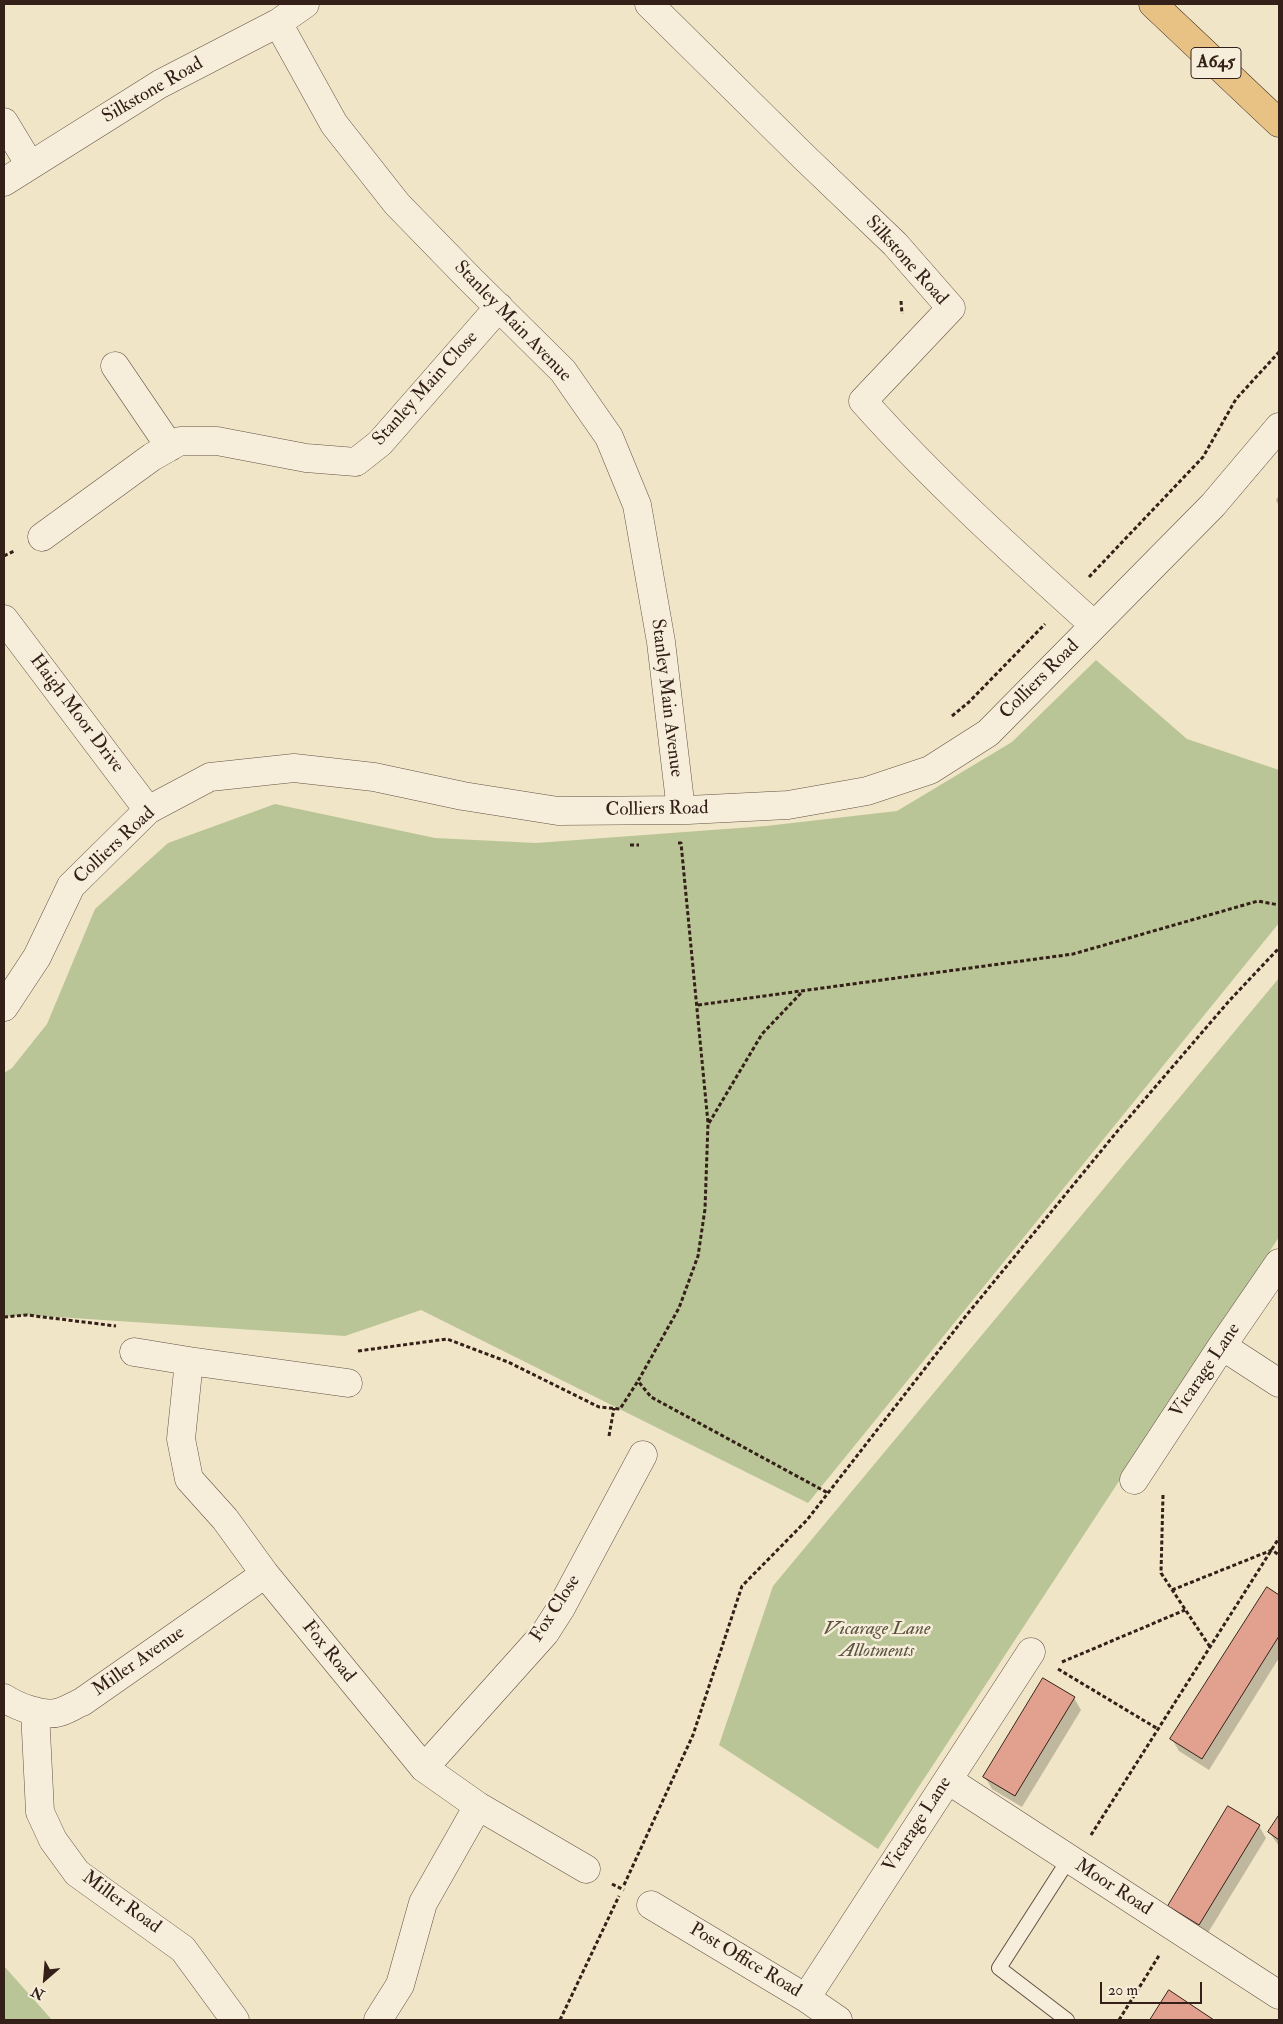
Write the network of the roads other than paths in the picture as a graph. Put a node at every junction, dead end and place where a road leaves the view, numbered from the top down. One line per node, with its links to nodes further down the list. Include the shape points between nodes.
1 (305, 4): 4 (street, Silkstone Road)
2 (649, 4): 15 (street, Silkstone Road, via 895,244 951,308 863,401 990,531)
3 (1153, 4): 6 (main road, A645)
4 (278, 23): 7 (street, Silkstone Road, via 160,84); 9 (street, Stanley Main Avenue, via 334,124 397,204)
5 (4, 122): 7 (street)
6 (1279, 123)
7 (30, 165): 8 (street, Silkstone Road)
8 (4, 182)
9 (499, 307): 12 (street, Stanley Main Close, via 380,443 356,462 306,458 217,442 180,441); 17 (street, Stanley Main Avenue, via 564,370 609,437 637,505 661,642)
10 (115, 366): 12 (street)
11 (1279, 427): 15 (street, Colliers Road, via 1213,505)
12 (170, 447): 13 (street, Stanley Main Close)
13 (42, 537)
14 (4, 619): 16 (street, Haigh Moor Drive)
15 (1094, 625): 17 (street, Colliers Road, via 988,733 930,770 867,791 788,804)
16 (148, 810): 17 (street, Colliers Road, via 210,778 294,768 374,777 463,796 558,811); 18 (street, Colliers Road, via 71,886 37,957)
17 (681, 810)
18 (4, 1008)
19 (1279, 1263): 20 (street, Vicarage Lane)
20 (1222, 1346): 24 (street); 26 (street, Vicarage Lane)
21 (134, 1352): 22 (street)
22 (189, 1361): 23 (street); 27 (street, Fox Road, via 181,1439 189,1479 225,1519)
23 (348, 1383)
24 (1279, 1383)
25 (643, 1455): 31 (street, Fox Close, via 545,1632)
26 (1134, 1480)
27 (265, 1574): 30 (street, Miller Avenue, via 82,1702 56,1713); 31 (street, Fox Road)
28 (1031, 1652): 32 (street, Vicarage Lane)
29 (4, 1698): 30 (street, Miller Avenue)
30 (35, 1711): 39 (street, Miller Road, via 40,1812 53,1840 77,1873 183,1949)
31 (424, 1768): 33 (street, Fox Road)
32 (948, 1780): 34 (street, Moor Road); 38 (street, Vicarage Lane)
33 (478, 1806): 35 (street, Fox Road); 40 (street, via 423,1902 400,1985)
34 (1071, 1861): 37 (street, Moor Road); 42 (lane, via 999,1968)
35 (586, 1869)
36 (651, 1905): 38 (street, Post Office Road)
37 (1279, 1995)
38 (806, 1998): 41 (street, Post Office Road)
39 (235, 2020)
40 (378, 2020)
41 (838, 2020)
42 (1067, 2020)

